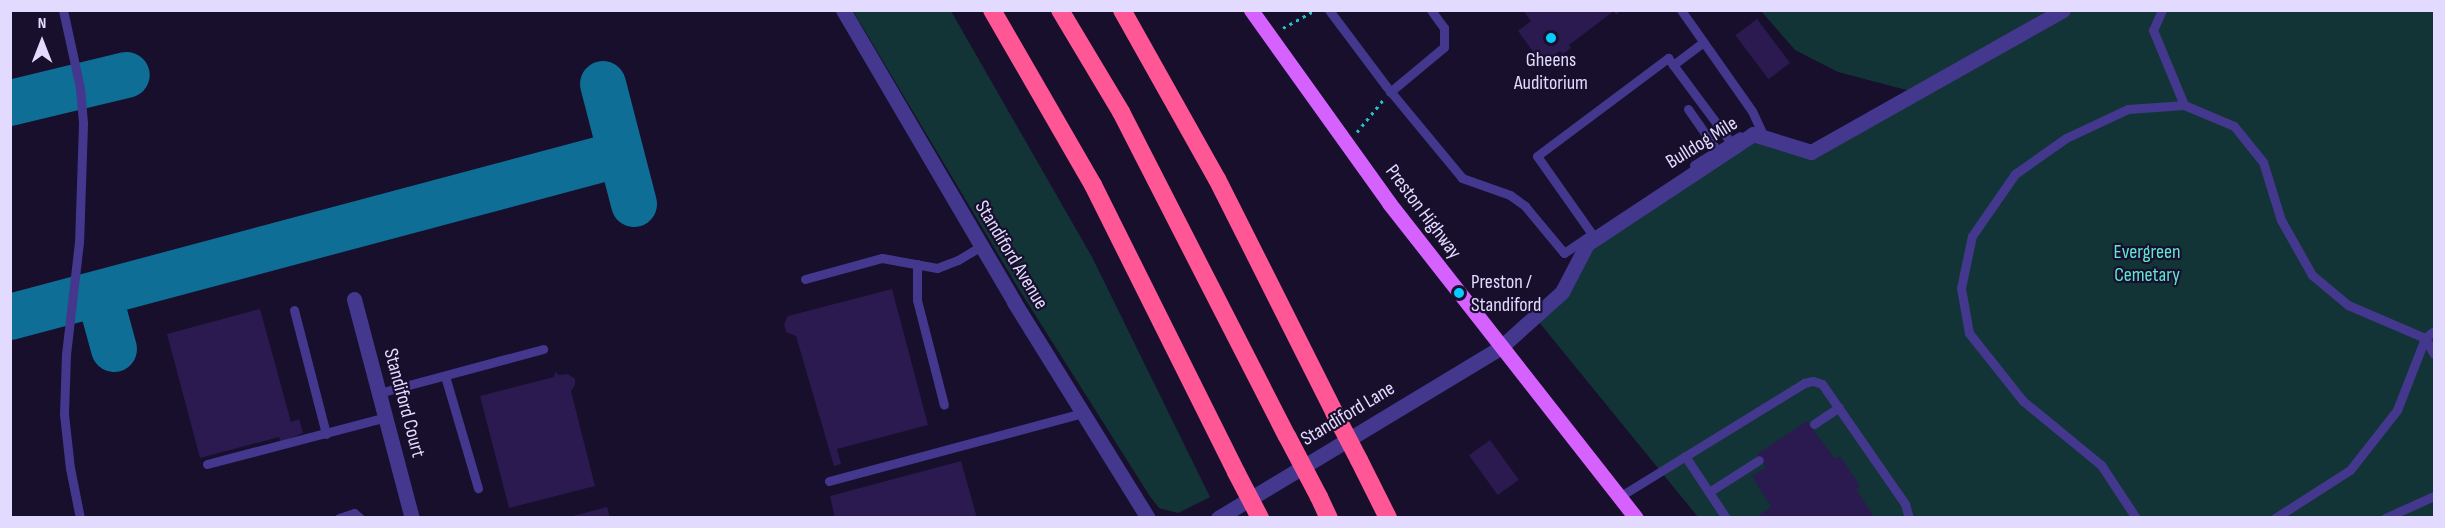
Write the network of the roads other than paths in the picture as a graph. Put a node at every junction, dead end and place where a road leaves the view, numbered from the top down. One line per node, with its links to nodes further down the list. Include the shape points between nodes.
1 (63, 10): 49 (lane, via 80,88 83,124 79,242 64,405 68,458)
2 (843, 10): 21 (street, Standiford Avenue)
3 (992, 10): 55 (highway, bridge, via 1093,185)
4 (1060, 10): 56 (highway, bridge, via 1126,122)
5 (1122, 10): 57 (highway, bridge, via 1217,179)
6 (1251, 10): 30 (main road, Preston Highway, via 1346,146)
7 (1329, 10): 14 (lane)
8 (1431, 10): 14 (lane, via 1444,28 1444,47)
9 (1681, 10): 12 (lane)
10 (2063, 10): 17 (street, Bulldog Mile, via 1811,152)
11 (2162, 10): 15 (lane, via 2153,30)
12 (1703, 42): 13 (lane); 17 (lane, via 1752,111)
13 (1673, 65): 18 (lane); 20 (lane, via 1668,58 1537,156)
14 (1390, 92): 22 (lane, via 1461,178 1510,195 1526,206)
15 (2184, 105): 29 (lane, via 2234,126 2263,162 2281,220 2312,275 2348,305); 61 (lane, via 2128,109 2066,138 2015,174 1972,236 1961,288 1969,333 2024,401 2101,465)
16 (1688, 109): 19 (lane)
17 (1758, 134): 18 (lane, via 1748,133); 25 (street, Bulldog Mile, via 1587,244)
18 (1729, 140): 19 (lane)
19 (1716, 149): 20 (lane)
20 (1592, 234): 22 (lane)
21 (981, 246): 23 (lane, via 937,268); 37 (street, Standiford Avenue)
22 (1564, 253): 25 (lane, via 1569,264)
23 (916, 264): 24 (lane, via 882,258); 35 (lane, via 916,300)
24 (805, 279)
25 (1562, 292): 30 (street, Bulldog Mile)
26 (354, 299): 34 (street, Standiford Court)
27 (294, 310): 40 (lane)
28 (2434, 332): 29 (lane)
29 (2425, 338): 32 (lane); 62 (lane, via 2397,410 2350,470)
30 (1501, 347): 48 (main road, Preston Highway); 54 (street, Standiford Lane)
31 (543, 349): 33 (lane)
32 (2434, 354)
33 (445, 376): 34 (lane); 45 (lane)
34 (379, 393): 38 (street, Standiford Court)
35 (944, 405)
36 (1839, 408): 39 (lane); 41 (lane, via 1822,384 1804,383); 60 (lane, via 1905,504)
37 (1083, 413): 44 (lane); 53 (street, Standiford Avenue)
38 (386, 417): 40 (lane); 52 (street, Standiford Court)
39 (1814, 424)
40 (326, 434): 43 (lane)
41 (1685, 456): 46 (lane); 48 (lane)
42 (1759, 460): 46 (lane)
43 (207, 464)
44 (829, 482)
45 (478, 488)
46 (1709, 492): 59 (lane)
47 (2434, 496): 63 (lane)
48 (1619, 497): 58 (main road, Preston Highway)
49 (80, 518)
50 (339, 518): 51 (lane, via 354,513)
51 (360, 518)
52 (412, 518)
53 (1148, 518)
54 (1218, 518)
55 (1260, 518)
56 (1329, 518)
57 (1388, 518)
58 (1636, 518)
59 (1726, 518)
60 (1909, 518)
61 (2136, 518)
62 (2275, 518)
63 (2385, 518)

